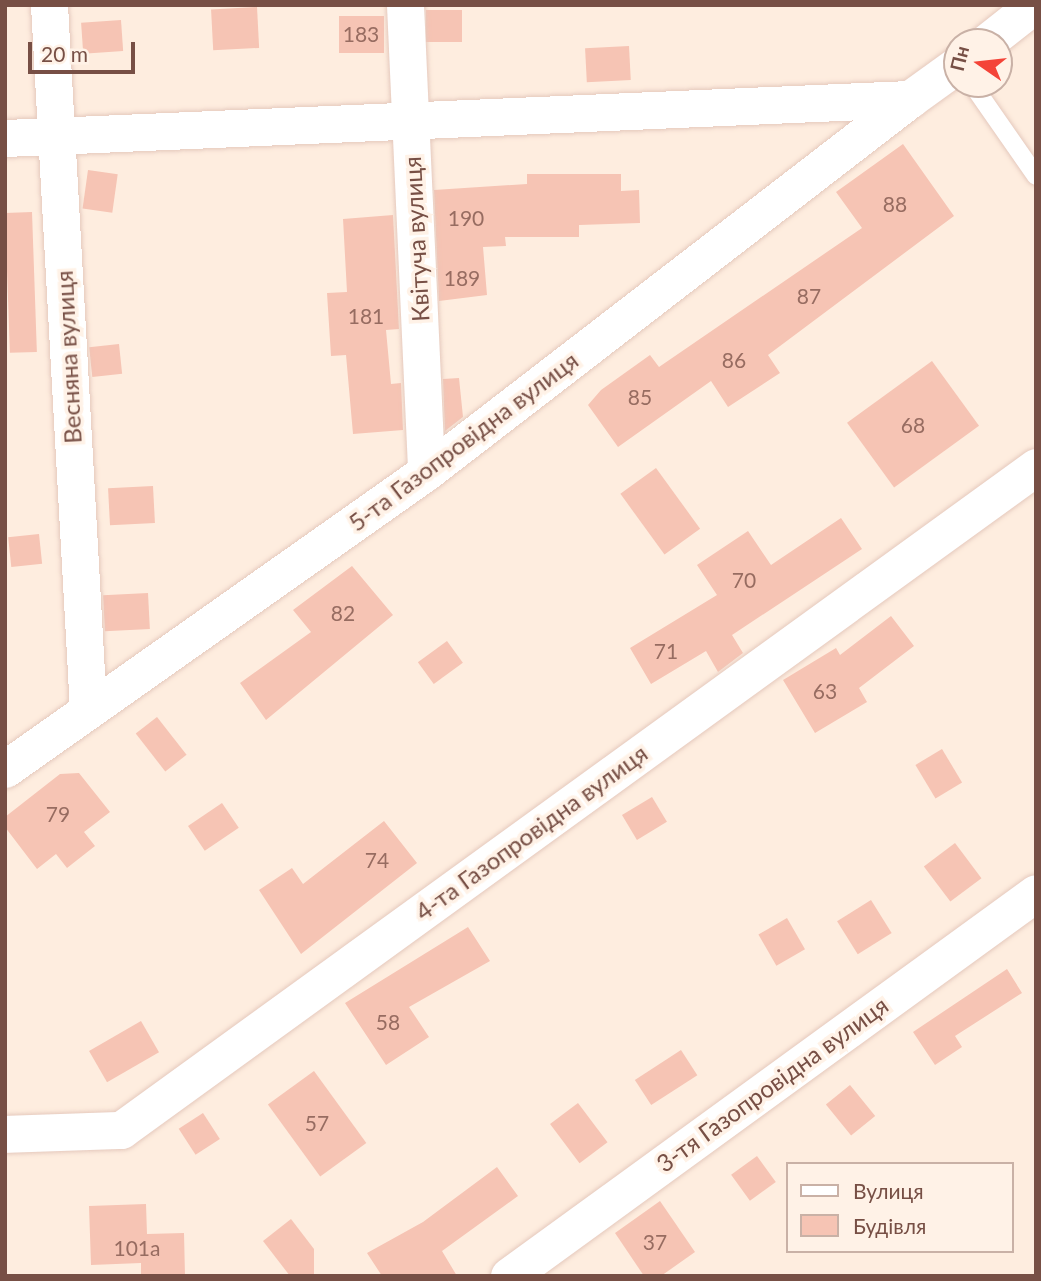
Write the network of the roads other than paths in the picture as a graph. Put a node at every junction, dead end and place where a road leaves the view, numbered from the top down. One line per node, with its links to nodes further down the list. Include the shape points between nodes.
1 (49, 5): 9 (street, Весняна вулиця)
2 (405, 5): 8 (street, Квітуча вулиця)
3 (1034, 5): 4 (street)
4 (1005, 28)
5 (943, 75): 7 (street, 5-та Газопровідна вулиця)
6 (982, 98): 11 (lane)
7 (910, 99): 8 (street); 13 (street, 5-та Газопровідна вулиця)
8 (411, 122): 9 (street); 13 (street, Квітуча вулиця)
9 (55, 135): 10 (street); 14 (street, Весняна вулиця)
10 (5, 138)
11 (1036, 176)
12 (1036, 467): 17 (street, 4-та Газопровідна вулиця, via 121,1130)
13 (426, 472): 14 (street, 5-та Газопровідна вулиця)
14 (88, 709): 15 (street, 5-та Газопровідна вулиця)
15 (5, 769)
16 (1036, 893): 18 (street, 3-тя Газопровідна вулиця)
17 (5, 1134)
18 (509, 1276)

